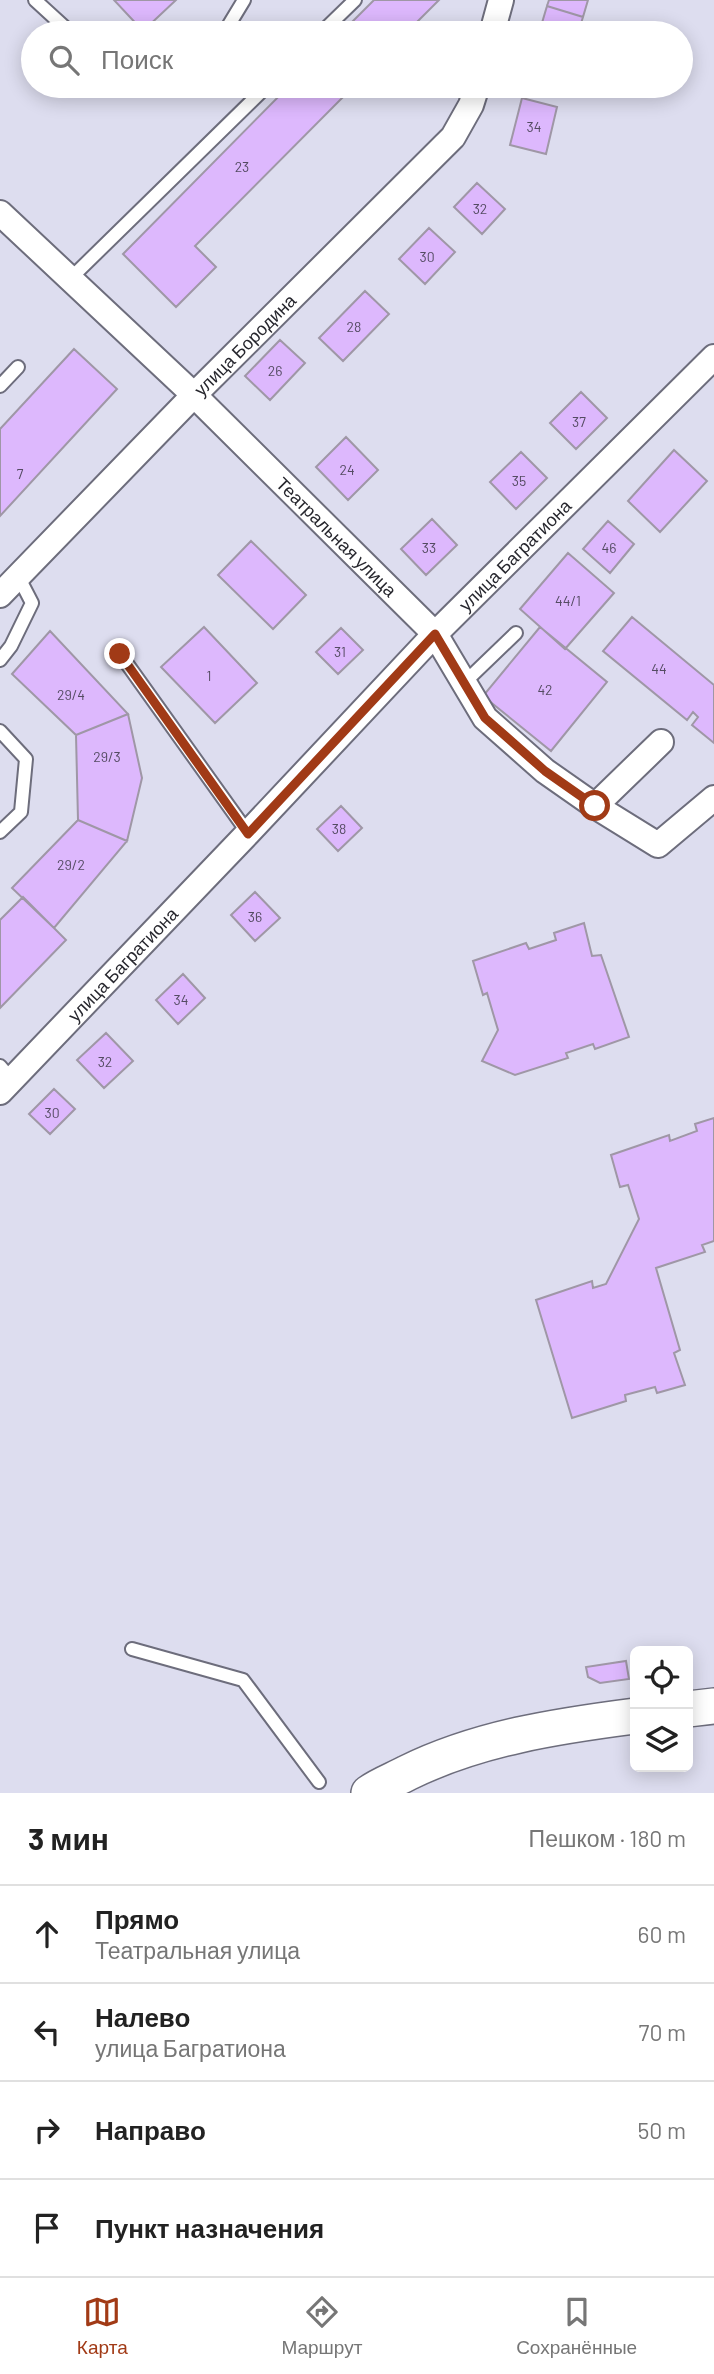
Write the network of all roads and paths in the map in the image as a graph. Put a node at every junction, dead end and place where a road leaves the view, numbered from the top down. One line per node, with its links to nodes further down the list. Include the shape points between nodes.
1 (244, 0): 6 (lane)
2 (355, 0): 7 (lane)
3 (501, 0): 8 (street)
4 (44, 3): 5 (lane)
5 (60, 21)
6 (231, 21)
7 (333, 21)
8 (495, 21)
9 (255, 98): 12 (lane)
10 (473, 98): 16 (street, улица Бородина, via 453,137)
11 (4, 224): 12 (street, Театральная улица)
12 (70, 279): 16 (street, Театральная улица)
13 (714, 357): 20 (street, улица Багратиона)
14 (18, 367): 15 (lane)
15 (0, 386)
16 (194, 395): 17 (street, улица Бородина); 20 (street, Театральная улица)
17 (18, 576): 18 (street, улица Бородина); 22 (lane, via 32,603)
18 (0, 595)
19 (516, 633): 23 (lane)
20 (435, 634): 23 (street, Театральная улица); 29 (street, улица Багратиона)
21 (120, 654): 29 (lane)
22 (0, 660)
23 (464, 682): 27 (street, Театральная улица, via 485,718 545,771)
24 (0, 731): 28 (lane, via 26,759 21,813)
25 (661, 742): 27 (street)
26 (714, 799): 27 (street, Театральная улица, via 658,845)
27 (595, 806)
28 (0, 832)
29 (248, 834): 30 (street, улица Багратиона)
30 (4, 1079)
31 (132, 1649): 35 (lane, via 243,1680)
32 (714, 1706): 33 (main road)
33 (693, 1708)
34 (630, 1717): 36 (main road, via 506,1737 434,1760)
35 (319, 1782)
36 (369, 1793)

